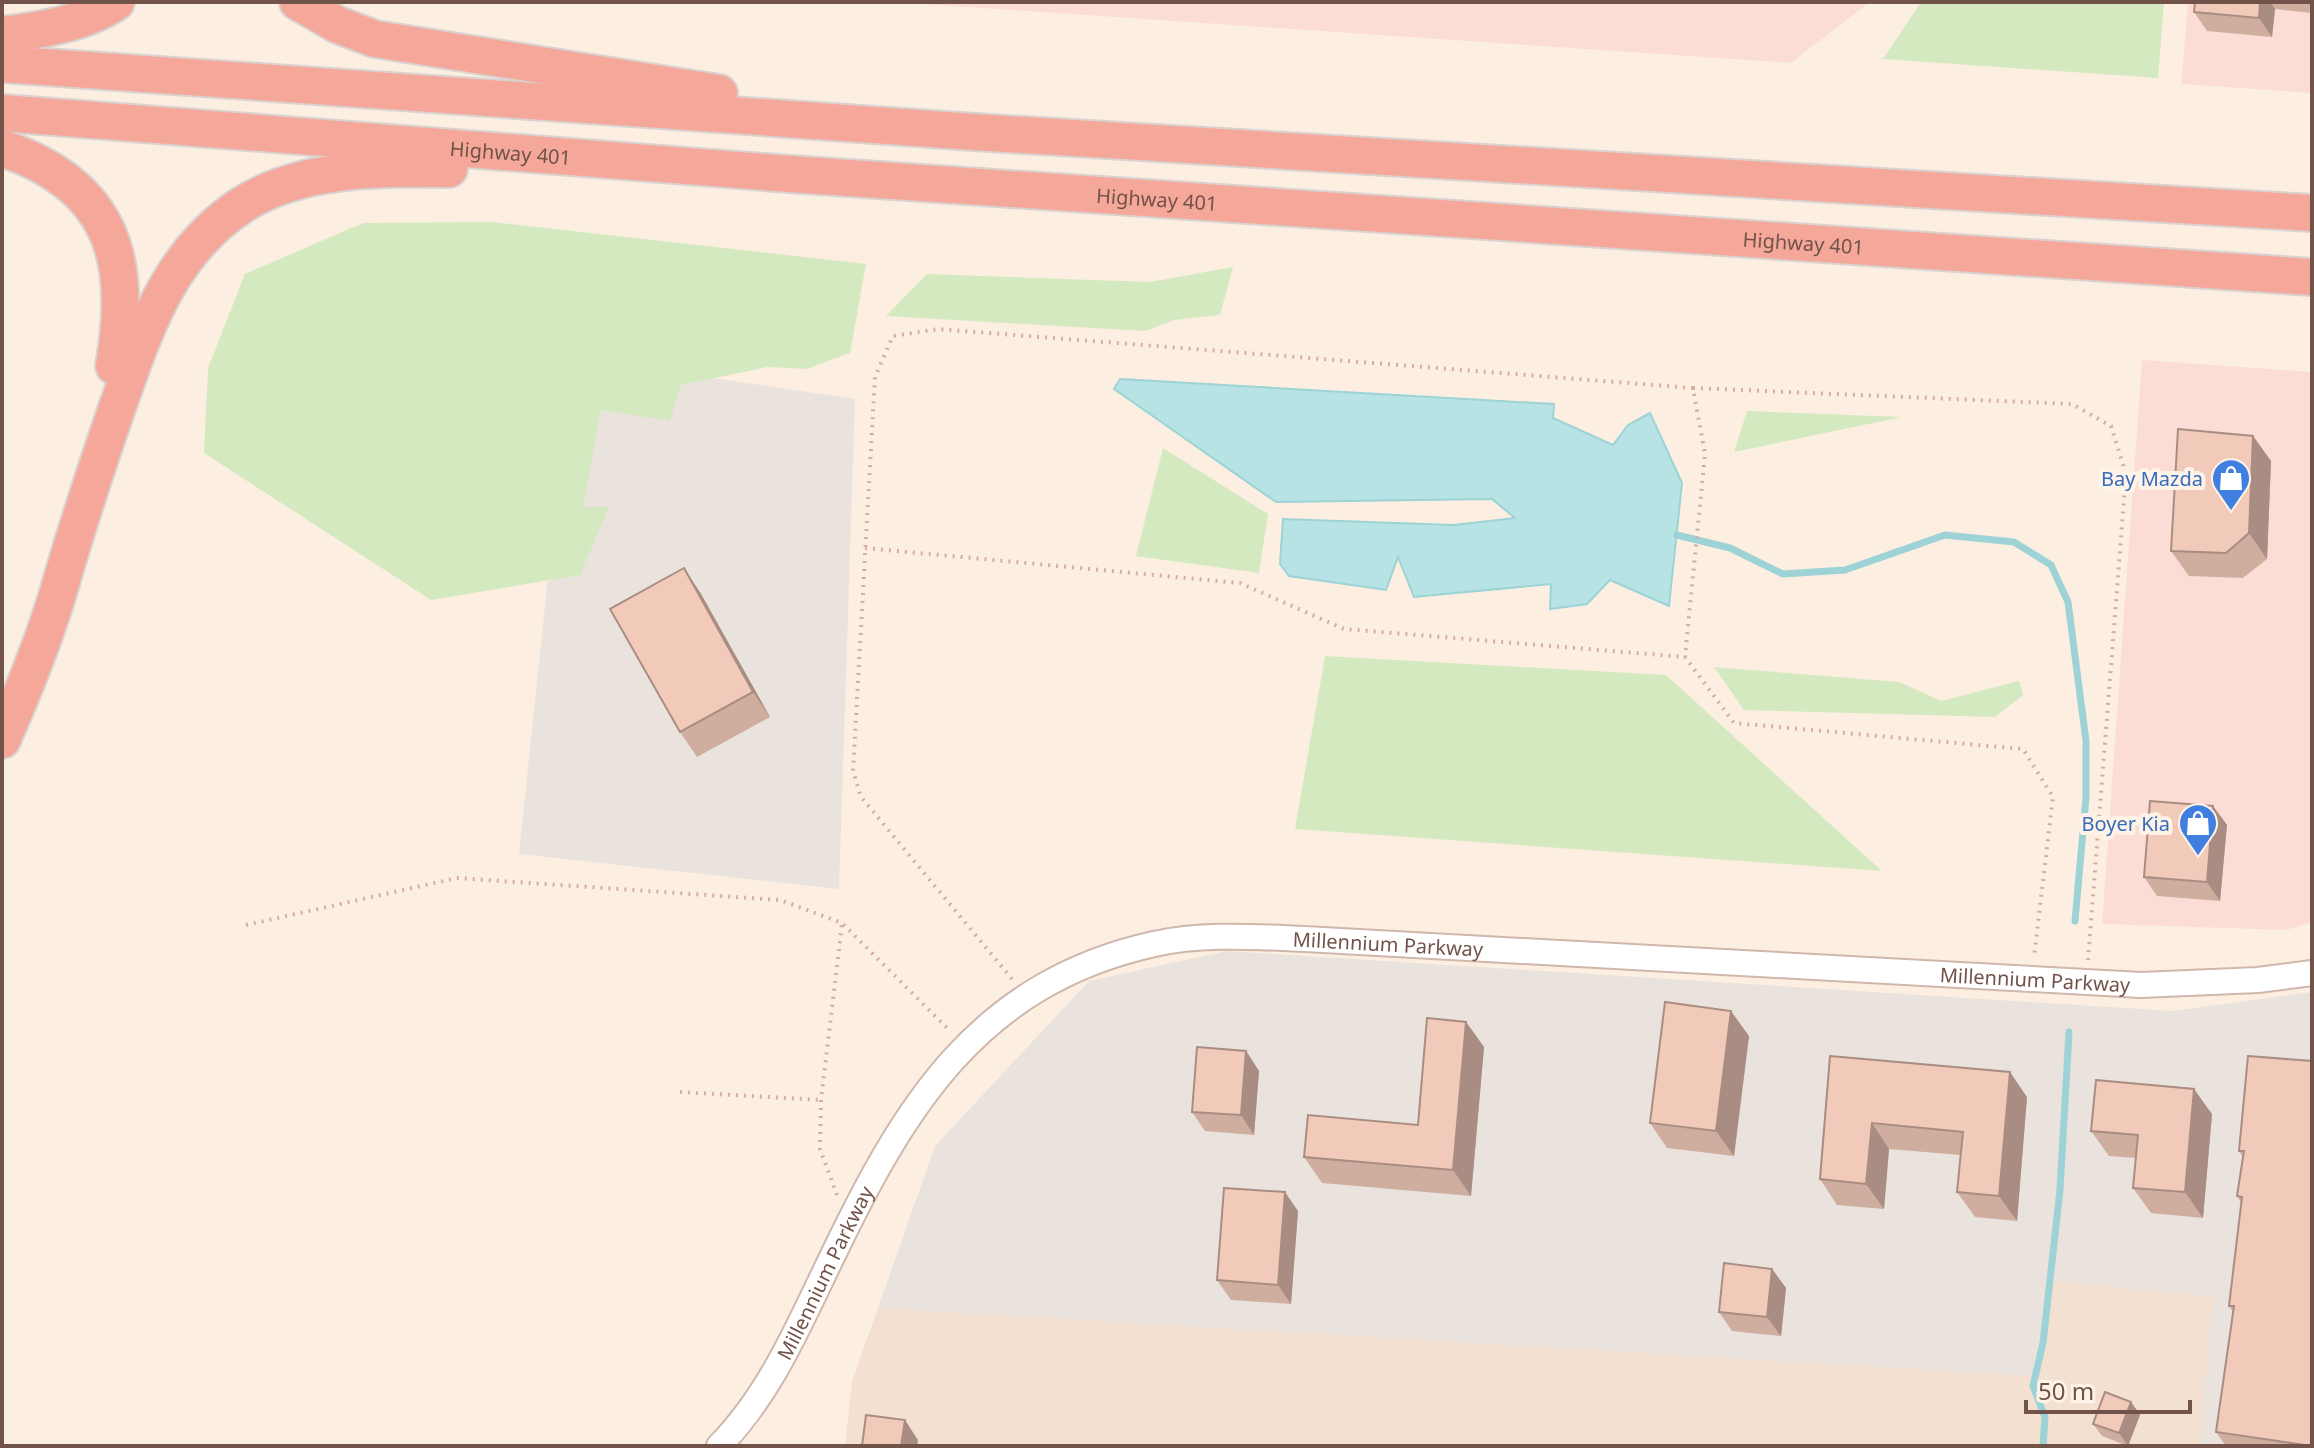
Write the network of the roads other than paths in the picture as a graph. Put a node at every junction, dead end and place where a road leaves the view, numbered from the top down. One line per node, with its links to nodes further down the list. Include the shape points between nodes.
1 (116, 2): 3 (highway, via 68,23)
2 (298, 2): 6 (highway, via 375,39 420,48)
3 (2, 35)
4 (2, 64): 6 (highway)
5 (2, 113): 8 (highway, Highway 401)
6 (974, 132): 9 (highway)
7 (2, 148): 11 (highway, via 54,172 86,200 109,233 120,270 118,345)
8 (790, 174): 10 (highway, Highway 401); 11 (highway, via 370,170 329,175 264,194 211,229 163,289)
9 (2312, 213)
10 (2312, 277)
11 (88, 489): 12 (highway, via 44,635)
12 (2, 740)
13 (2312, 973): 14 (street, Millennium Parkway, via 2228,982 2087,983 1245,937 1154,944 1074,971 1026,996 964,1045 890,1142 776,1373)
14 (719, 1446)

